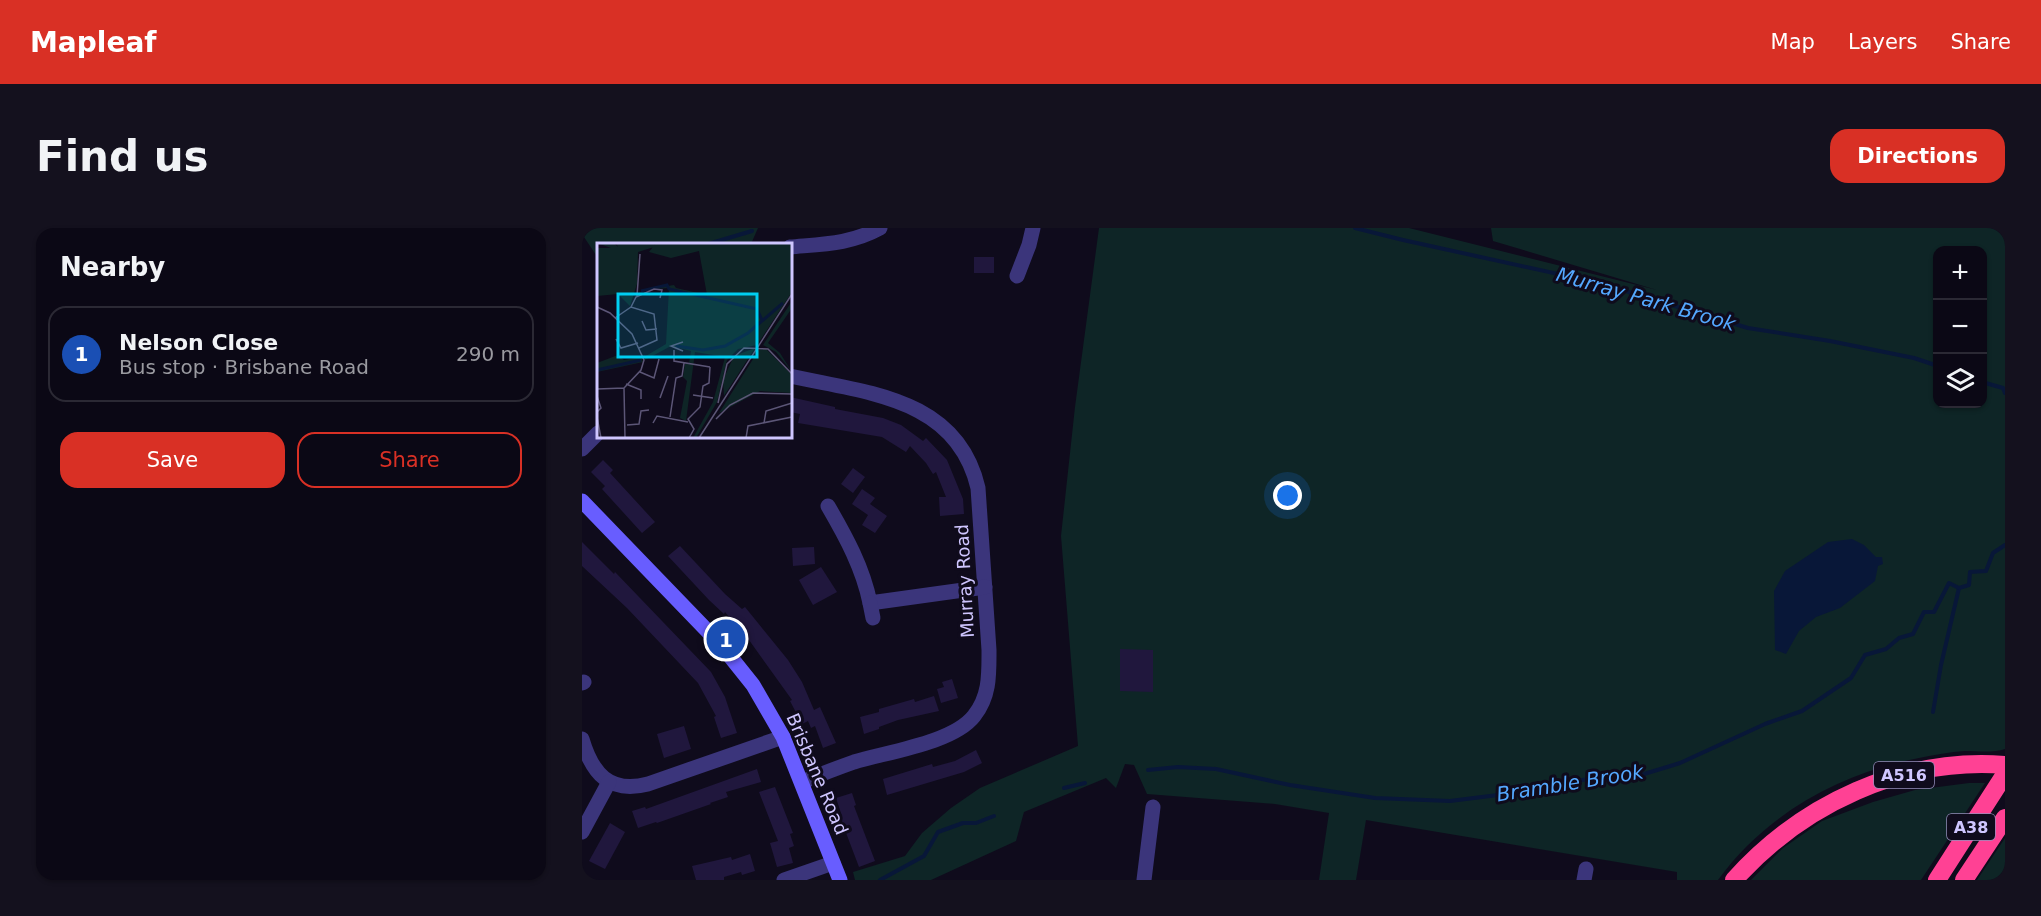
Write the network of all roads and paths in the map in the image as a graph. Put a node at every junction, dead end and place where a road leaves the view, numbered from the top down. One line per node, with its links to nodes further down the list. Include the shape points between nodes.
1 (880, 228): 3 (street, via 846,242)
2 (1033, 228): 4 (street)
3 (792, 247)
4 (1017, 276)
5 (792, 376): 10 (street, Murray Road, via 900,401 923,412 954,438 973,469 978,488)
6 (597, 434): 7 (street)
7 (582, 449)
8 (582, 501): 11 (street, Brisbane Road, via 721,645 753,686)
9 (828, 506): 10 (street, via 859,565 871,610)
10 (985, 586): 16 (street, Murray Road, via 989,676 985,698 973,717 944,737 854,762)
11 (783, 737): 15 (street, via 639,787); 16 (street, Brisbane Road)
12 (582, 739): 15 (street, via 591,763)
13 (2005, 765): 24 (highway, A516, via 1921,771 1869,785 1798,822)
14 (2005, 774): 25 (highway, A38)
15 (609, 782): 19 (street)
16 (802, 782): 20 (street, Brisbane Road)
17 (1154, 807): 23 (street)
18 (2005, 818): 26 (highway, A38)
19 (583, 828)
20 (833, 863): 21 (street); 22 (street, Brisbane Road)
21 (784, 880)
22 (840, 880)
23 (1144, 880)
24 (1734, 880)
25 (1937, 880)
26 (1964, 880)

